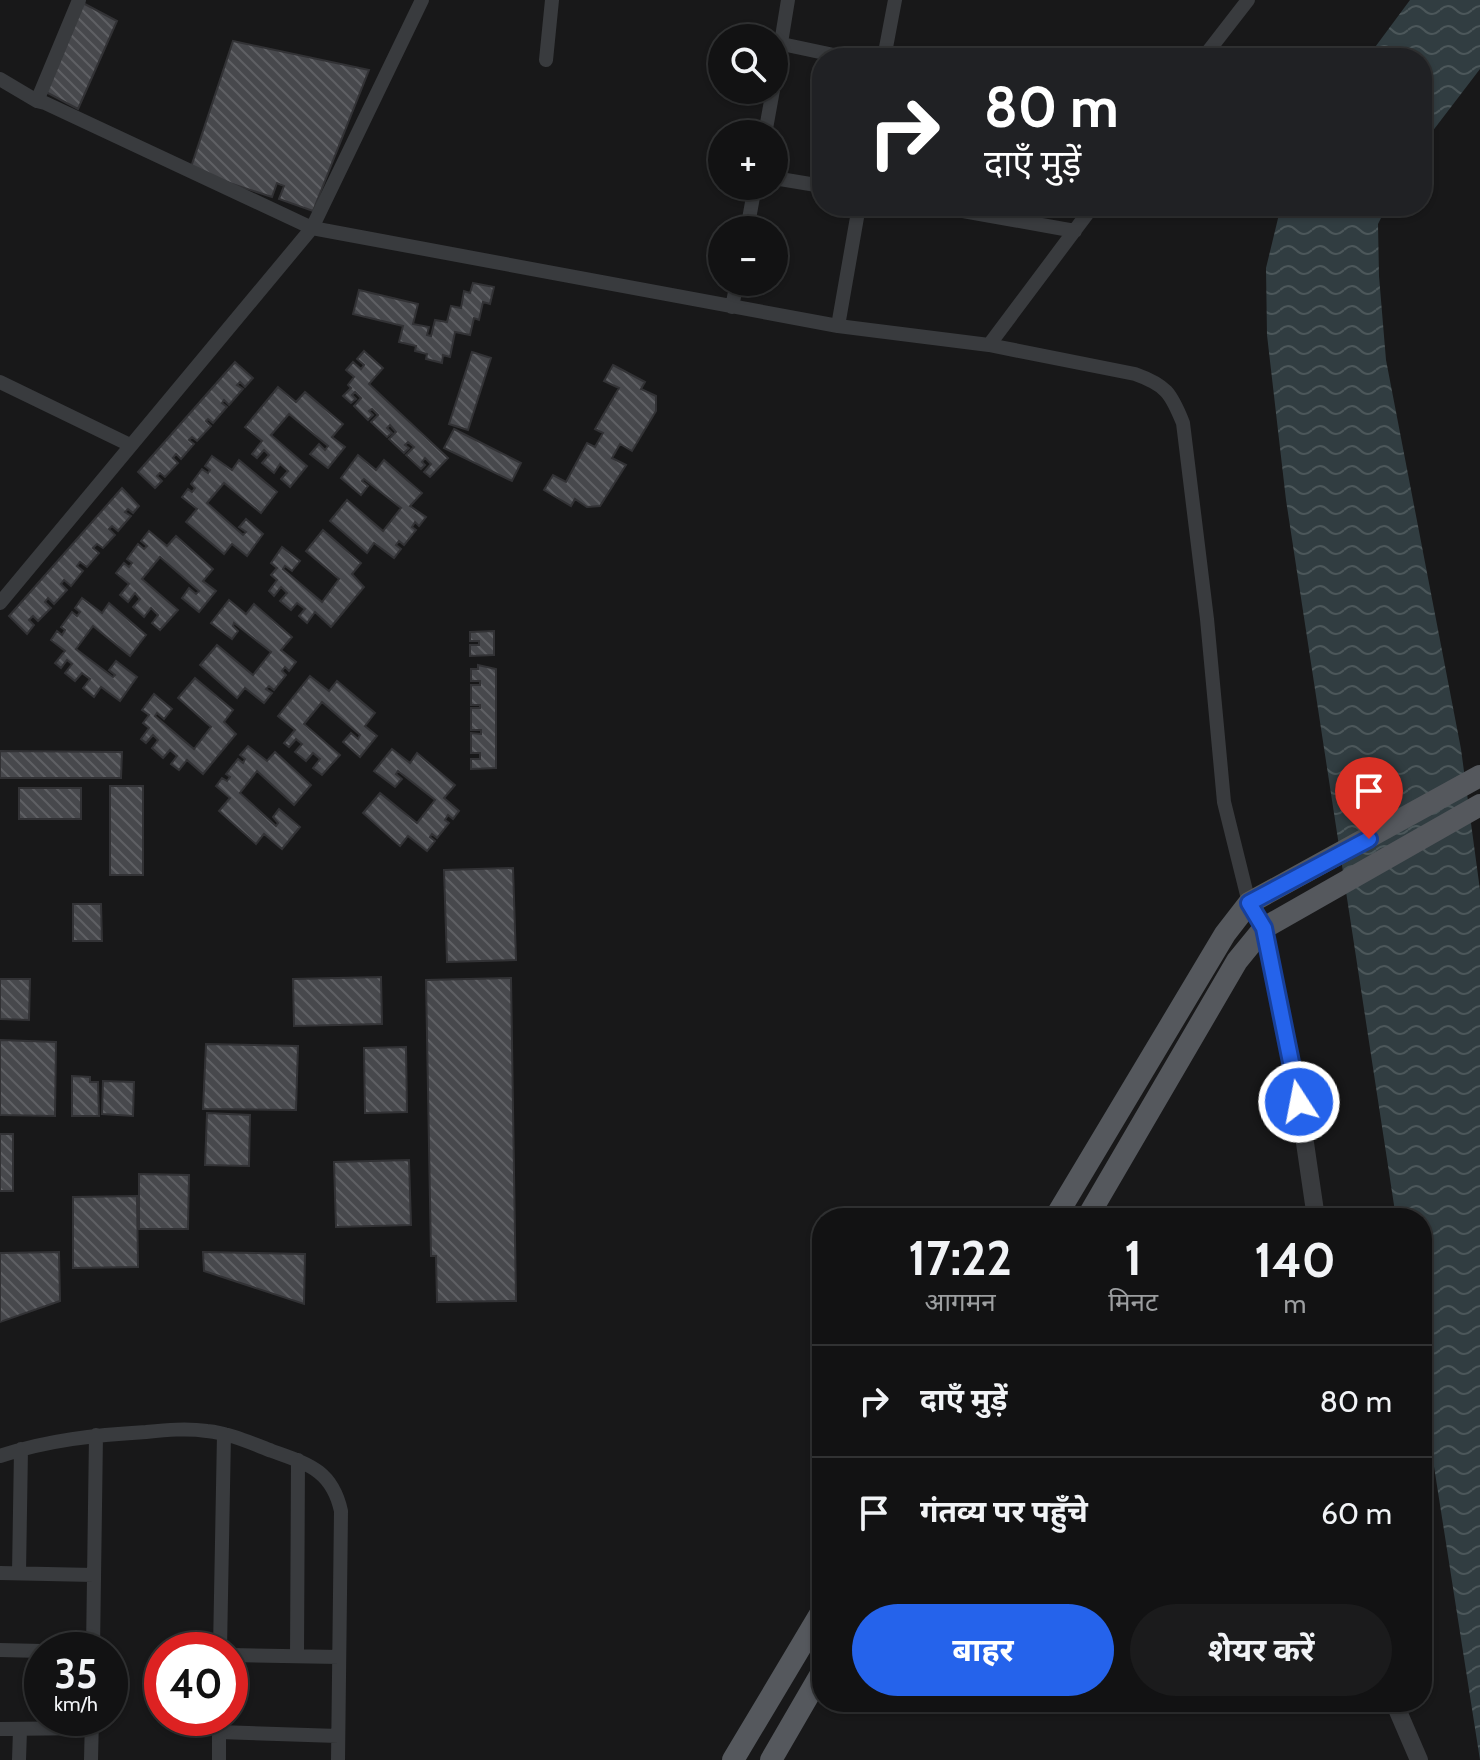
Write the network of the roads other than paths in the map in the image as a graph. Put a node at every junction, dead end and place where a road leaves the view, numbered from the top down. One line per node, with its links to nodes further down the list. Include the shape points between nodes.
1 (79, 0): 14 (street)
2 (422, 0): 20 (street)
3 (552, 0): 12 (street)
4 (788, 0): 7 (street)
5 (895, 0): 9 (street)
6 (1248, 0): 10 (street)
7 (785, 24)
8 (788, 45): 11 (street)
9 (886, 48)
10 (1211, 48)
11 (812, 50)
12 (546, 60)
13 (0, 79): 14 (street)
14 (37, 101): 20 (street)
15 (788, 180): 16 (street)
16 (812, 184)
17 (857, 216): 24 (street)
18 (991, 216): 21 (street)
19 (1086, 216): 21 (street)
20 (312, 228): 23 (street); 27 (street)
21 (1075, 231): 25 (street)
22 (734, 296): 23 (street)
23 (732, 307): 24 (street)
24 (838, 326): 25 (street)
25 (989, 345): 31 (street, via 1135,374 1158,382 1172,397 1187,446 1224,802)
26 (0, 382): 27 (street)
27 (130, 445): 28 (street)
28 (0, 603)
29 (1480, 776): 31 (main road)
30 (1480, 805): 32 (main road)
31 (1249, 903): 32 (street); 33 (main road, via 1225,934)
32 (1264, 928): 34 (main road, via 1237,961); 35 (street)
33 (1061, 1208)
34 (1093, 1208)
35 (1315, 1208)
36 (224, 1434): 37 (street, via 183,1429); 40 (street); 46 (street)
37 (96, 1435): 38 (street); 43 (street)
38 (21, 1449): 39 (street); 42 (street)
39 (0, 1456)
40 (298, 1460): 50 (street); 51 (street, via 322,1473 336,1490 341,1511)
41 (0, 1573): 42 (street)
42 (19, 1573): 43 (street)
43 (94, 1575): 45 (street)
44 (812, 1628): 65 (main road)
45 (93, 1632)
46 (220, 1632)
47 (0, 1650): 48 (street)
48 (24, 1651)
49 (248, 1655): 50 (street)
50 (297, 1656): 51 (street)
51 (339, 1657): 60 (street)
52 (812, 1689): 66 (main road)
53 (1398, 1712): 67 (street)
54 (248, 1728): 60 (street)
55 (0, 1729): 56 (street)
56 (20, 1730): 57 (street); 61 (street)
57 (24, 1730)
58 (92, 1736): 62 (street)
59 (219, 1736): 63 (street)
60 (338, 1736): 64 (street)
61 (19, 1760)
62 (91, 1760)
63 (219, 1760)
64 (338, 1760)
65 (733, 1760)
66 (771, 1760)
67 (1419, 1760)

